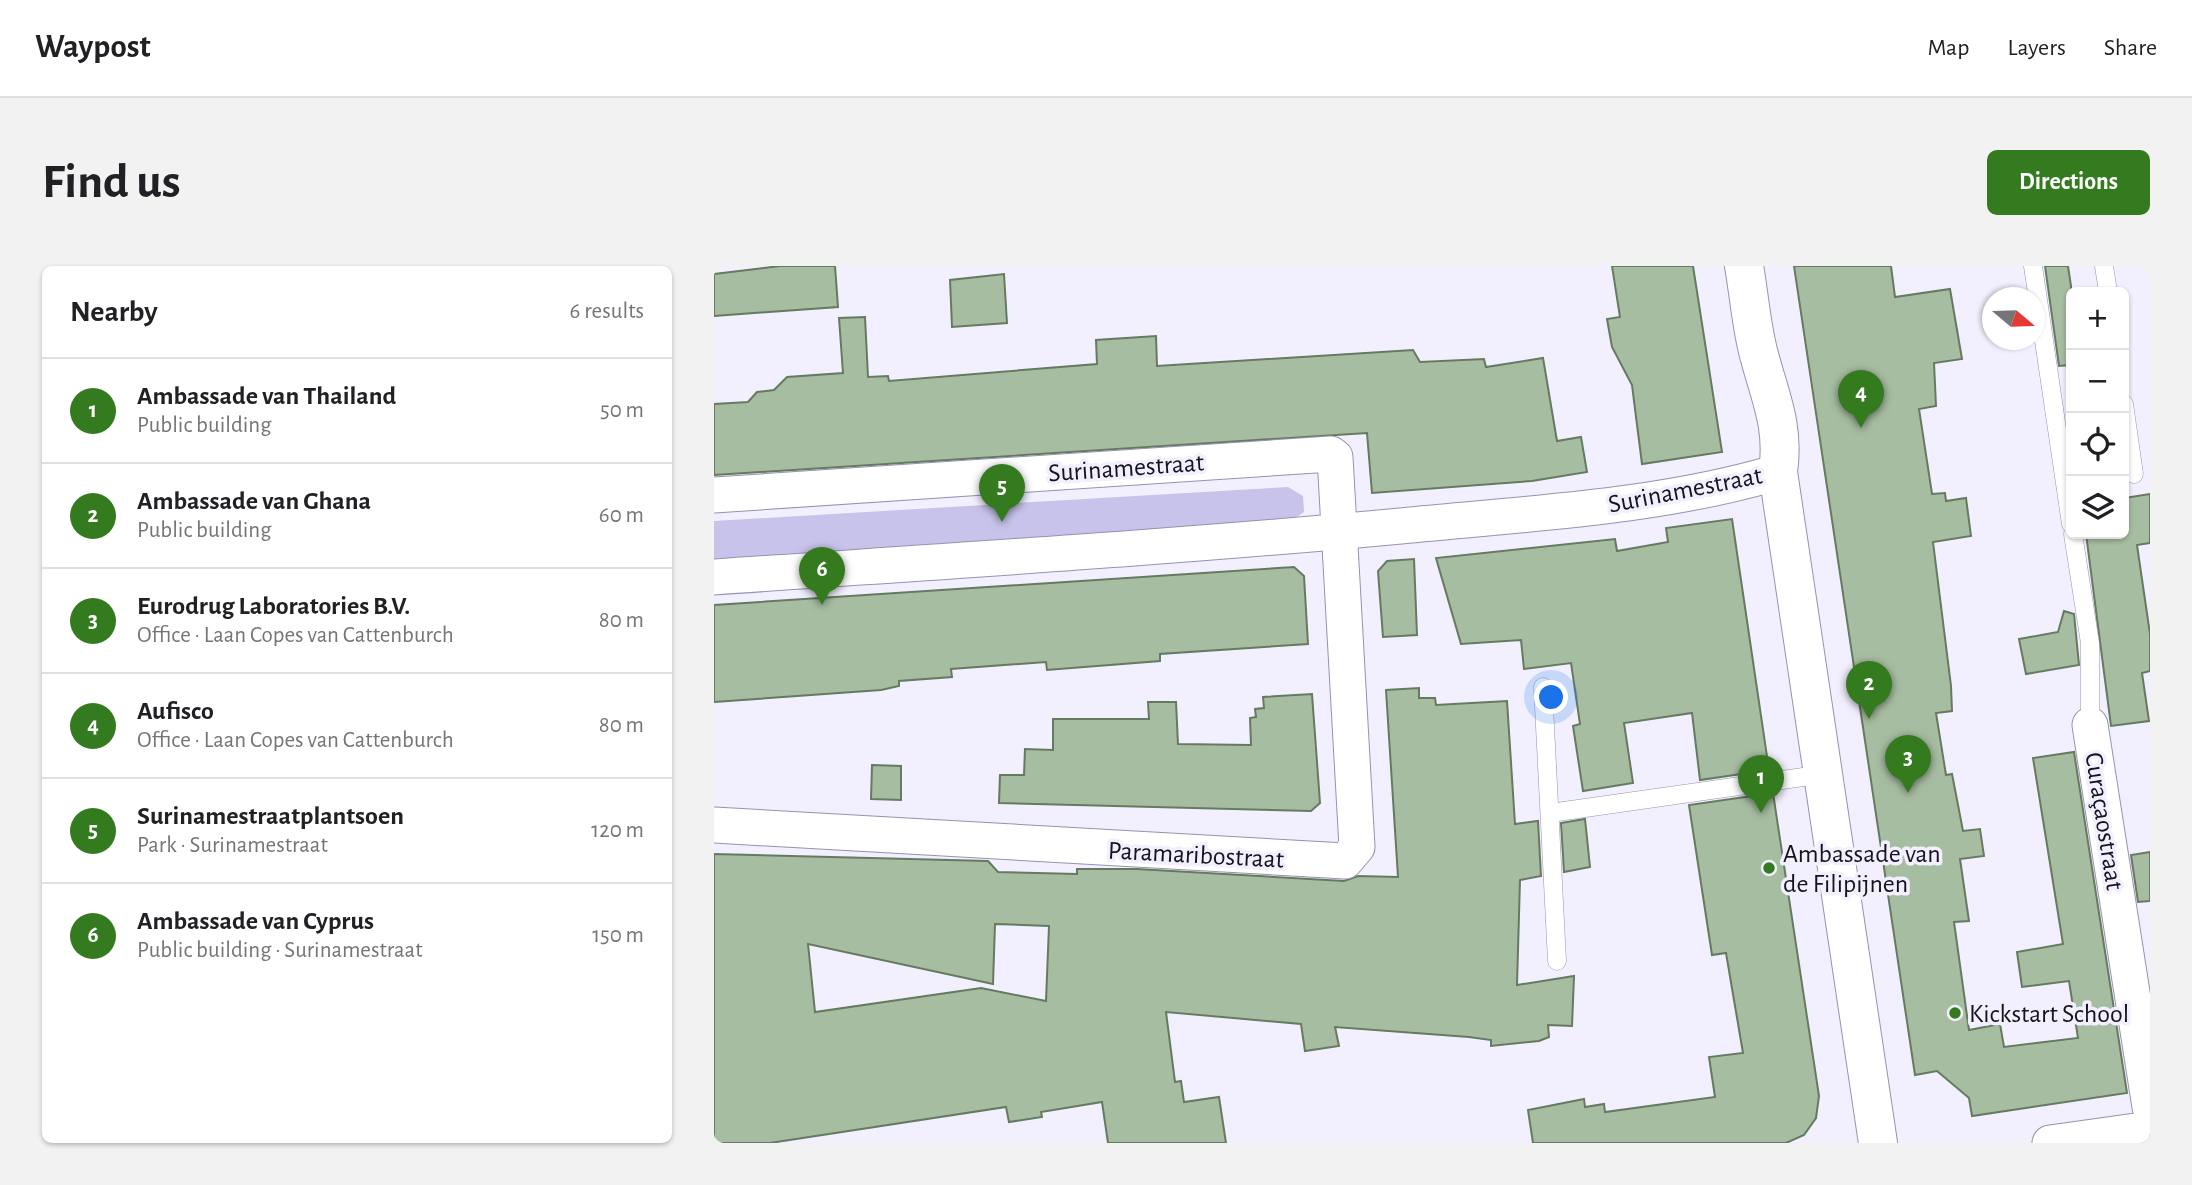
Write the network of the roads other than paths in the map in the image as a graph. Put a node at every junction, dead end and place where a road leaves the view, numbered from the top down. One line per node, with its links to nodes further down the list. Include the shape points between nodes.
1 (1744, 266): 6 (main road, via 1758,351 1757,449)
2 (2033, 266): 8 (lane)
3 (2104, 266): 4 (lane)
4 (2107, 287)
5 (2125, 413): 7 (lane)
6 (1778, 472): 10 (street, Surinamestraat, via 1739,483 1576,509); 15 (main road)
7 (2134, 474)
8 (2066, 490)
9 (714, 495): 10 (street, Surinamestraat, via 1331,454 1335,457)
10 (1342, 532): 12 (street, Surinamestraat); 17 (street, Paramaribostraat, via 1357,847 1345,861)
11 (2074, 539): 14 (lane, Curaçaostraat, via 2090,643)
12 (714, 578)
13 (1543, 687): 16 (lane)
14 (2090, 724): 19 (street, Curaçaostraat)
15 (1824, 774): 16 (lane); 21 (main road)
16 (1550, 813): 18 (lane)
17 (714, 825)
18 (1557, 961)
19 (2150, 1107)
20 (2150, 1129): 22 (street)
21 (1878, 1143)
22 (2050, 1143)

